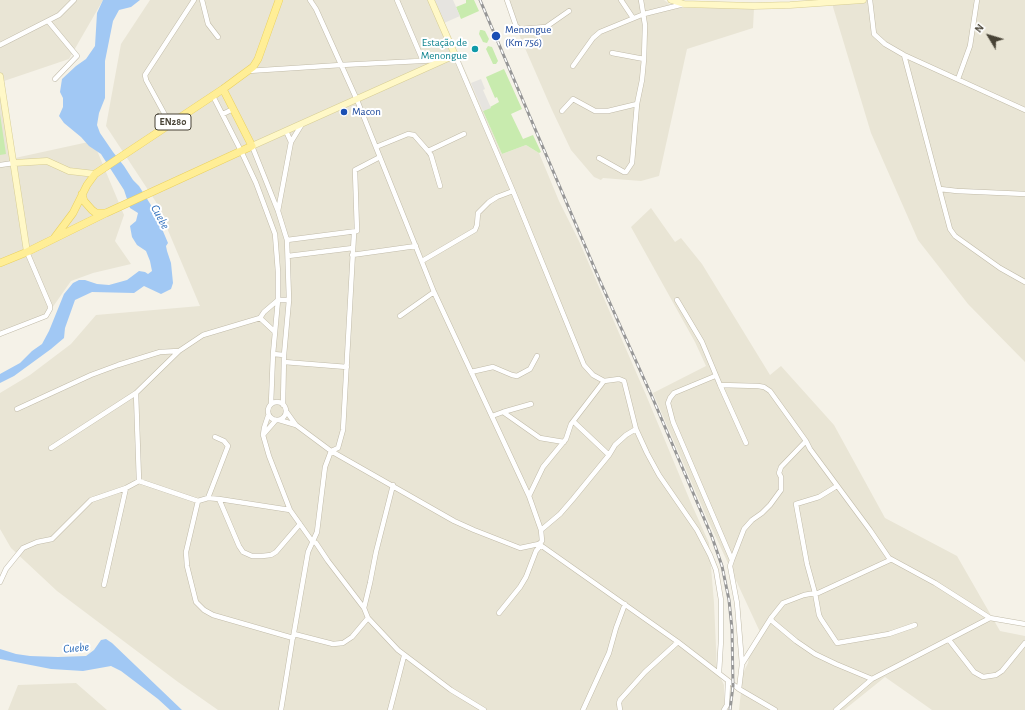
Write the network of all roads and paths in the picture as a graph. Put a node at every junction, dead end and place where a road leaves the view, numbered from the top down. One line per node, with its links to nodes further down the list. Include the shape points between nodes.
1 (74, 0): 19 (street, via 59,15)
2 (194, 0): 43 (street, via 145,75)
3 (202, 0): 20 (street, via 208,24)
4 (279, 0): 30 (main road, EN280, via 258,58)
5 (311, 0): 28 (street)
6 (397, 0): 27 (street)
7 (431, 0): 24 (main road)
8 (507, 0): 16 (street, via 516,26 520,29 544,27)
9 (621, 0): 18 (street)
10 (642, 0): 17 (street)
11 (671, 0): 15 (main road)
12 (863, 0): 15 (main road, via 754,6)
13 (870, 0): 23 (street, via 874,34 885,44)
14 (977, 0): 33 (street, via 970,46)
15 (684, 4): 17 (street)
16 (569, 10)
17 (644, 14): 18 (street); 25 (street)
18 (633, 18): 29 (street, via 596,35)
19 (48, 21): 21 (street); 32 (street, via 77,56)
20 (218, 37)
21 (0, 45)
22 (612, 53): 25 (street)
23 (904, 54): 33 (street); 58 (street)
24 (455, 55): 26 (main road); 59 (street)
25 (644, 59): 38 (street)
26 (443, 60): 27 (street); 36 (main road)
27 (422, 61): 28 (street)
28 (341, 65): 30 (street); 36 (street)
29 (573, 66)
30 (248, 71): 34 (main road, EN280)
31 (0, 76): 37 (main road)
32 (55, 79)
33 (958, 79): 40 (street)
34 (223, 90): 35 (main road, EN280); 39 (main road)
35 (213, 96): 42 (street); 43 (main road, EN280)
36 (357, 100): 44 (main road); 49 (street)
37 (2, 104): 54 (main road)
38 (637, 104): 41 (street, via 608,111 595,111 573,100); 53 (street, via 631,166 624,172)
39 (233, 109): 42 (street); 48 (main road)
40 (1025, 110)
41 (562, 111)
42 (223, 114): 50 (street)
43 (170, 124): 56 (main road, EN280)
44 (302, 124): 45 (main road); 47 (street)
45 (286, 131): 47 (street); 48 (main road)
46 (464, 134): 51 (street)
47 (291, 142): 62 (street)
48 (252, 146): 50 (main road, EN280); 62 (street)
49 (376, 147): 51 (street, via 411,134); 52 (street)
50 (241, 151): 63 (main road, EN280); 66 (street, via 256,183)
51 (428, 151): 57 (street)
52 (380, 157): 65 (street, via 355,170 358,231); 69 (street)
53 (599, 158)
54 (14, 163): 55 (street); 56 (main road, via 47,161 69,171); 71 (main road)
55 (0, 165)
56 (95, 174): 60 (main road, EN280)
57 (440, 186)
58 (940, 189): 61 (street); 76 (street, via 947,222 955,236 1000,268)
59 (513, 191): 74 (street, via 496,197 478,213 475,230); 93 (street, via 584,365 589,372)
60 (82, 194): 63 (main road, via 84,201 92,210 96,213); 67 (main road, EN280, via 73,213)
61 (1025, 194)
62 (278, 210): 64 (street)
63 (106, 213): 67 (main road, EN280)
64 (285, 231): 66 (street); 68 (street)
65 (354, 232): 68 (street); 70 (street)
66 (274, 234): 78 (street)
67 (54, 238): 71 (main road, EN280)
68 (287, 240): 73 (street)
69 (416, 246): 72 (street); 74 (street)
70 (353, 248): 72 (street); 73 (street)
71 (27, 252): 75 (main road, EN280); 84 (street, via 50,306 49,312 46,316)
72 (352, 255): 90 (street)
73 (288, 256): 79 (street)
74 (422, 261): 77 (street)
75 (0, 263)
76 (1025, 282)
77 (434, 292): 81 (street); 91 (street)
78 (278, 300): 79 (street); 82 (street); 83 (street)
79 (289, 300): 87 (street)
80 (677, 300): 92 (street, via 702,342)
81 (400, 316)
82 (260, 318): 83 (street); 85 (street, via 203,335)
83 (275, 332): 86 (street)
84 (0, 334)
85 (178, 351): 95 (street); 99 (street, via 160,352 118,365)
86 (273, 354): 87 (street); 96 (street)
87 (284, 355): 89 (street)
88 (537, 356): 91 (street, via 530,370 517,376 493,367)
89 (284, 362): 90 (street); 98 (street)
90 (347, 367): 114 (street, via 343,430 338,448)
91 (471, 372): 103 (street)
92 (715, 376): 94 (street); 130 (street, via 674,393 668,402 673,422)
93 (604, 381): 105 (street); 107 (street, via 624,381)
94 (720, 385): 110 (street, via 767,388); 112 (street)
95 (136, 392): 113 (street); 116 (street)
96 (271, 404): 98 (street, via 277,402); 102 (street)
97 (531, 404): 101 (street)
98 (283, 405): 100 (street)
99 (17, 409)
100 (286, 411): 104 (street, via 284,417); 106 (street)
101 (503, 412): 103 (street); 111 (street, via 540,438)
102 (268, 416): 104 (street); 108 (street)
103 (492, 416): 120 (street)
104 (277, 420): 106 (street); 108 (street)
105 (574, 422): 111 (street); 115 (street)
106 (296, 425): 114 (street)
107 (636, 429): 115 (street, via 615,445); 148 (street, via 659,474 697,530 716,570 721,600)
108 (263, 435): 124 (street)
109 (215, 437): 121 (street, via 228,446)
110 (806, 441): 118 (street); 130 (street, via 781,467 780,490 770,505 744,529)
111 (564, 442): 120 (street, via 543,467)
112 (746, 443)
113 (51, 448)
114 (331, 451): 117 (street); 127 (street, via 325,467 317,532)
115 (610, 455): 126 (street, via 569,504)
116 (140, 481): 119 (street); 123 (street)
117 (393, 485): 128 (street, via 474,530 520,548); 135 (street)
118 (837, 486): 129 (street); 133 (street, via 819,497 796,504)
119 (126, 488): 131 (street, via 91,500 52,539 23,548 6,569); 132 (street)
120 (529, 496): 126 (street)
121 (208, 498): 122 (street); 123 (street)
122 (219, 499): 124 (street); 125 (street, via 239,546 243,552 252,556 271,555 276,552)
123 (198, 501): 142 (street, via 186,552 196,602 213,615)
124 (290, 510): 125 (street)
125 (300, 524): 127 (street)
126 (541, 530): 128 (street)
127 (312, 541): 135 (street); 142 (street)
128 (540, 545): 134 (street); 136 (street, via 520,587)
129 (889, 558): 133 (street, via 890,560); 139 (street, via 935,583)
130 (732, 560): 147 (street, via 730,566 737,603)
131 (0, 582)
132 (104, 585)
133 (815, 593): 138 (street, via 783,603); 141 (street, via 819,615 837,644 889,634)
134 (625, 604): 144 (street); 155 (street, via 609,653)
135 (364, 608): 137 (street)
136 (499, 613)
137 (368, 618): 142 (street, via 352,638 343,643 333,644); 146 (street)
138 (771, 618): 147 (street); 149 (street, via 815,654)
139 (990, 618): 140 (street); 143 (street)
140 (1025, 624)
141 (915, 625)
142 (293, 636): 152 (street)
143 (949, 640): 145 (street, via 974,672 983,677 1002,672); 149 (street)
144 (678, 642): 148 (street); 156 (street, via 645,672 620,700)
145 (1025, 643)
146 (404, 656): 153 (street); 154 (street)
147 (742, 664): 151 (street)
148 (719, 673): 150 (street)
149 (872, 679): 159 (street)
150 (728, 682): 151 (street); 157 (street, via 727,705)
151 (739, 689): 158 (street)
152 (281, 710)
153 (390, 710)
154 (484, 710)
155 (583, 710)
156 (620, 710)
157 (724, 710)
158 (774, 710)
159 (836, 710)

